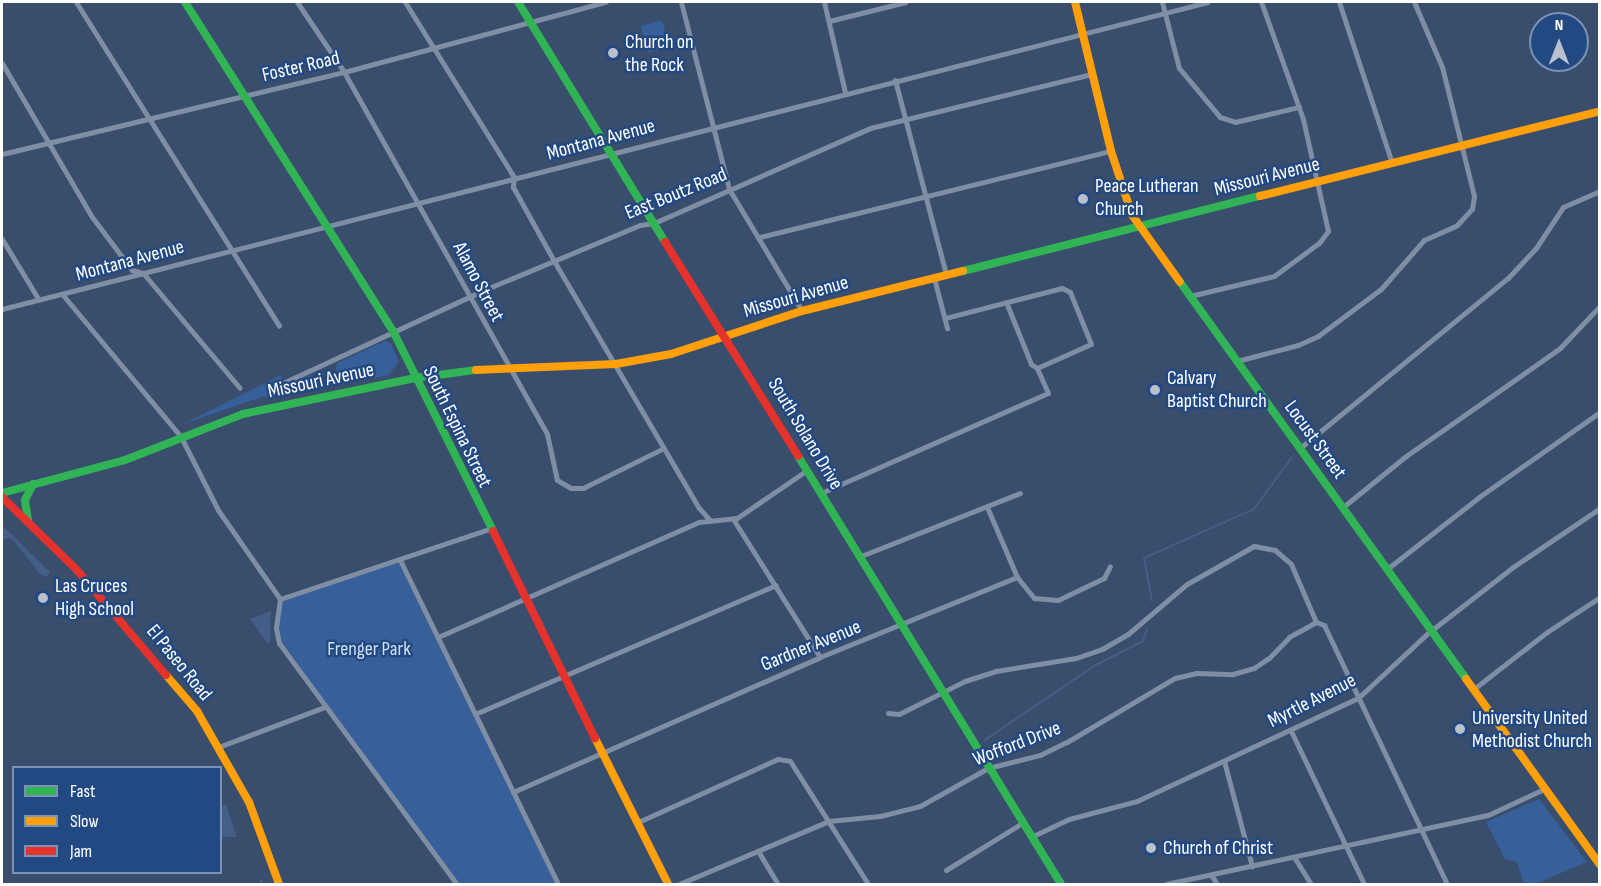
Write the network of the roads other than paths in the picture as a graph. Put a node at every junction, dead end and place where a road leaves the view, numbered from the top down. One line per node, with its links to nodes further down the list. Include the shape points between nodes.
1 (76, 2): 29 (street)
2 (185, 2): 26 (street, South Espina Street)
3 (297, 2): 22 (street, Alamo Street)
4 (405, 2): 20 (street)
5 (518, 2): 17 (street, South Solano Drive)
6 (606, 2): 17 (street, Foster Road)
7 (681, 2): 31 (street)
8 (824, 2): 18 (street)
9 (906, 2): 18 (street)
10 (1075, 2): 19 (street, Locust Street)
11 (1162, 2): 16 (street)
12 (1208, 2): 16 (street, Montana Avenue)
13 (1261, 2): 27 (street)
14 (1339, 2): 37 (street)
15 (1414, 2): 33 (street, via 1442,67)
16 (1164, 12): 19 (street, Montana Avenue); 27 (street, via 1179,68 1220,117 1235,122)
17 (529, 21): 20 (street, Foster Road); 36 (street, South Solano Drive)
18 (829, 21): 25 (street)
19 (1083, 32): 23 (street, Locust Street); 24 (street, Montana Avenue)
20 (434, 49): 22 (street, Foster Road); 38 (street)
21 (2, 63): 32 (street)
22 (344, 72): 26 (street, Foster Road); 43 (street, Alamo Street)
23 (1092, 74): 30 (street, East Boutz Road); 34 (street, Locust Street)
24 (896, 80): 25 (street, Montana Avenue); 30 (street)
25 (845, 92): 31 (street, Montana Avenue)
26 (245, 95): 29 (street, Foster Road); 45 (street, South Espina Street)
27 (1299, 106): 39 (street)
28 (1599, 111): 33 (street, Missouri Avenue)
29 (150, 119): 32 (street, Foster Road); 49 (street)
30 (907, 119): 40 (street, East Boutz Road, via 870,128); 42 (street)
31 (714, 125): 36 (street, Montana Avenue); 40 (street)
32 (49, 143): 35 (street, Foster Road); 51 (street, via 92,218 132,270)
33 (1461, 146): 37 (street, Missouri Avenue); 67 (street, via 1474,196 1468,216 1424,240 1381,289 1318,336)
34 (1111, 151): 42 (street); 46 (street, Locust Street)
35 (2, 154)
36 (611, 154): 38 (street, Montana Avenue); 44 (street, South Solano Drive)
37 (1392, 163): 39 (street, Missouri Avenue)
38 (514, 177): 43 (street, Montana Avenue); 50 (street, via 513,187)
39 (1319, 181): 46 (street, Missouri Avenue); 55 (street, via 1329,227 1319,243 1274,276)
40 (729, 189): 44 (street, East Boutz Road); 47 (street)
41 (1599, 191): 77 (street, via 1563,207 1536,248 1508,278)
42 (926, 195): 47 (street); 52 (street)
43 (419, 202): 45 (street, Montana Avenue); 56 (street, Alamo Street)
44 (654, 223): 50 (street, East Boutz Road, via 640,225); 66 (street, South Solano Drive)
45 (323, 226): 49 (street, Montana Avenue); 65 (street, South Espina Street)
46 (1139, 226): 52 (street, Missouri Avenue); 55 (street, Locust Street)
47 (760, 237): 61 (street)
48 (2, 239): 57 (street)
49 (230, 250): 51 (street, Montana Avenue); 63 (street)
50 (554, 261): 56 (street, East Boutz Road); 68 (street)
51 (143, 273): 54 (street, Montana Avenue); 73 (street)
52 (946, 275): 53 (street, Missouri Avenue)
53 (934, 278): 61 (street, Missouri Avenue); 62 (street)
54 (62, 294): 57 (street, Montana Avenue); 75 (street)
55 (1190, 296): 67 (street, Locust Street)
56 (467, 297): 65 (street, East Boutz Road); 70 (street, Alamo Street)
57 (39, 300): 60 (street, Montana Avenue)
58 (1006, 302): 62 (street); 69 (street, via 1030,363); 69 (street, via 1062,288 1070,292 1091,344)
59 (1599, 306): 84 (street, via 1560,348 1406,456)
60 (2, 309)
61 (802, 311): 66 (street, Missouri Avenue)
62 (945, 318): 64 (street)
63 (279, 326)
64 (947, 328)
65 (393, 331): 71 (street, South Espina Street); 72 (street, East Boutz Road)
66 (725, 335): 68 (street, Missouri Avenue, via 671,354); 78 (street, South Solano Drive)
67 (1237, 361): 77 (street, Locust Street)
68 (616, 364): 70 (street, Missouri Avenue); 76 (street)
69 (1038, 368): 80 (street, via 1048,393)
70 (509, 369): 71 (street, Missouri Avenue); 76 (street, Alamo Street, via 547,434 554,475 566,487 583,488)
71 (415, 378): 75 (street, Missouri Avenue, via 243,414); 89 (street, South Espina Street)
72 (285, 382)
73 (240, 388)
74 (1599, 412): 93 (street, via 1479,497)
75 (181, 437): 79 (street, Missouri Avenue, via 125,460); 97 (street, via 218,510)
76 (664, 448): 86 (street)
77 (1300, 448): 84 (street, Locust Street)
78 (807, 470): 80 (street, South Solano Drive); 87 (street)
79 (33, 484): 82 (street, Missouri Avenue); 88 (street, via 25,500)
80 (821, 493): 90 (street, South Solano Drive)
81 (1020, 493): 83 (street)
82 (2, 495): 88 (street, El Paseo Road)
83 (987, 507): 90 (street); 94 (street)
84 (1343, 507): 93 (street, Locust Street)
85 (1599, 508): 101 (street, Myrtle Avenue, via 1513,567)
86 (709, 519): 87 (street); 98 (street)
87 (733, 519): 95 (street)
88 (28, 523): 112 (street, El Paseo Road, via 76,569 168,672)
89 (489, 529): 91 (street); 98 (street, South Espina Street)
90 (861, 556): 100 (street, South Solano Drive)
91 (400, 560): 97 (street); 102 (street)
92 (1110, 566): 94 (street, via 1104,578 1058,600 1034,597)
93 (1387, 569): 101 (street, Locust Street)
94 (1017, 577): 100 (street, Gardner Avenue)
95 (776, 585): 103 (street); 104 (street)
96 (1599, 597): 105 (street, via 1546,632)
97 (280, 599): 108 (street, via 276,628 279,643)
98 (526, 599): 102 (street); 104 (street, South Espina Street)
99 (1316, 622): 106 (street, via 1292,564 1275,550 1254,546 1187,584 1128,634 1102,649 1076,658 996,671); 107 (street, via 1324,625); 115 (street, Wofford Drive, via 1289,637 1254,668 1233,674 1196,673 1175,678 1040,755)
100 (901, 626): 103 (street, Gardner Avenue); 106 (street, South Solano Drive)
101 (1432, 631): 105 (street, Locust Street); 107 (street, Myrtle Avenue)
102 (438, 637): 110 (street)
103 (820, 657): 113 (street, Gardner Avenue)
104 (564, 675): 110 (street); 113 (street, South Espina Street)
105 (1475, 688): 116 (street, Locust Street)
106 (943, 691): 109 (street, via 900,714); 115 (street, South Solano Drive)
107 (1358, 698): 111 (street, Myrtle Avenue); 121 (street)
108 (325, 707): 112 (street); 131 (street)
109 (888, 713)
110 (475, 714): 117 (street)
111 (1291, 730): 114 (street, Myrtle Avenue); 123 (street)
112 (221, 746): 130 (street, El Paseo Road, via 249,802)
113 (599, 752): 117 (street, Gardner Avenue); 119 (street, South Espina Street)
114 (1224, 761): 122 (street, Myrtle Avenue, via 1137,801 1069,819); 127 (street)
115 (988, 768): 118 (street, Wofford Drive, via 910,809); 120 (street, South Solano Drive)
116 (1546, 788): 121 (street, via 1501,810); 126 (street, Locust Street)
117 (513, 792): 132 (street)
118 (829, 821): 119 (street, via 797,768 790,761 778,759); 124 (street, Wofford Drive); 136 (street)
119 (636, 823): 133 (street, South Espina Street)
120 (1022, 823): 122 (street, South Solano Drive); 128 (street)
121 (1419, 830): 123 (street); 141 (street)
122 (1031, 837): 137 (street, South Solano Drive)
123 (1343, 846): 125 (street); 140 (street)
124 (758, 850): 134 (street, Wofford Drive); 135 (street)
125 (1294, 857): 127 (street); 139 (street)
126 (1599, 865)
127 (1252, 866): 129 (street)
128 (946, 870)
129 (1214, 881): 138 (street)
130 (279, 885)
131 (457, 885)
132 (558, 885)
133 (668, 885)
134 (679, 885)
135 (778, 885)
136 (868, 885)
137 (1060, 885)
138 (1166, 885)
139 (1311, 885)
140 (1364, 885)
141 (1447, 885)

